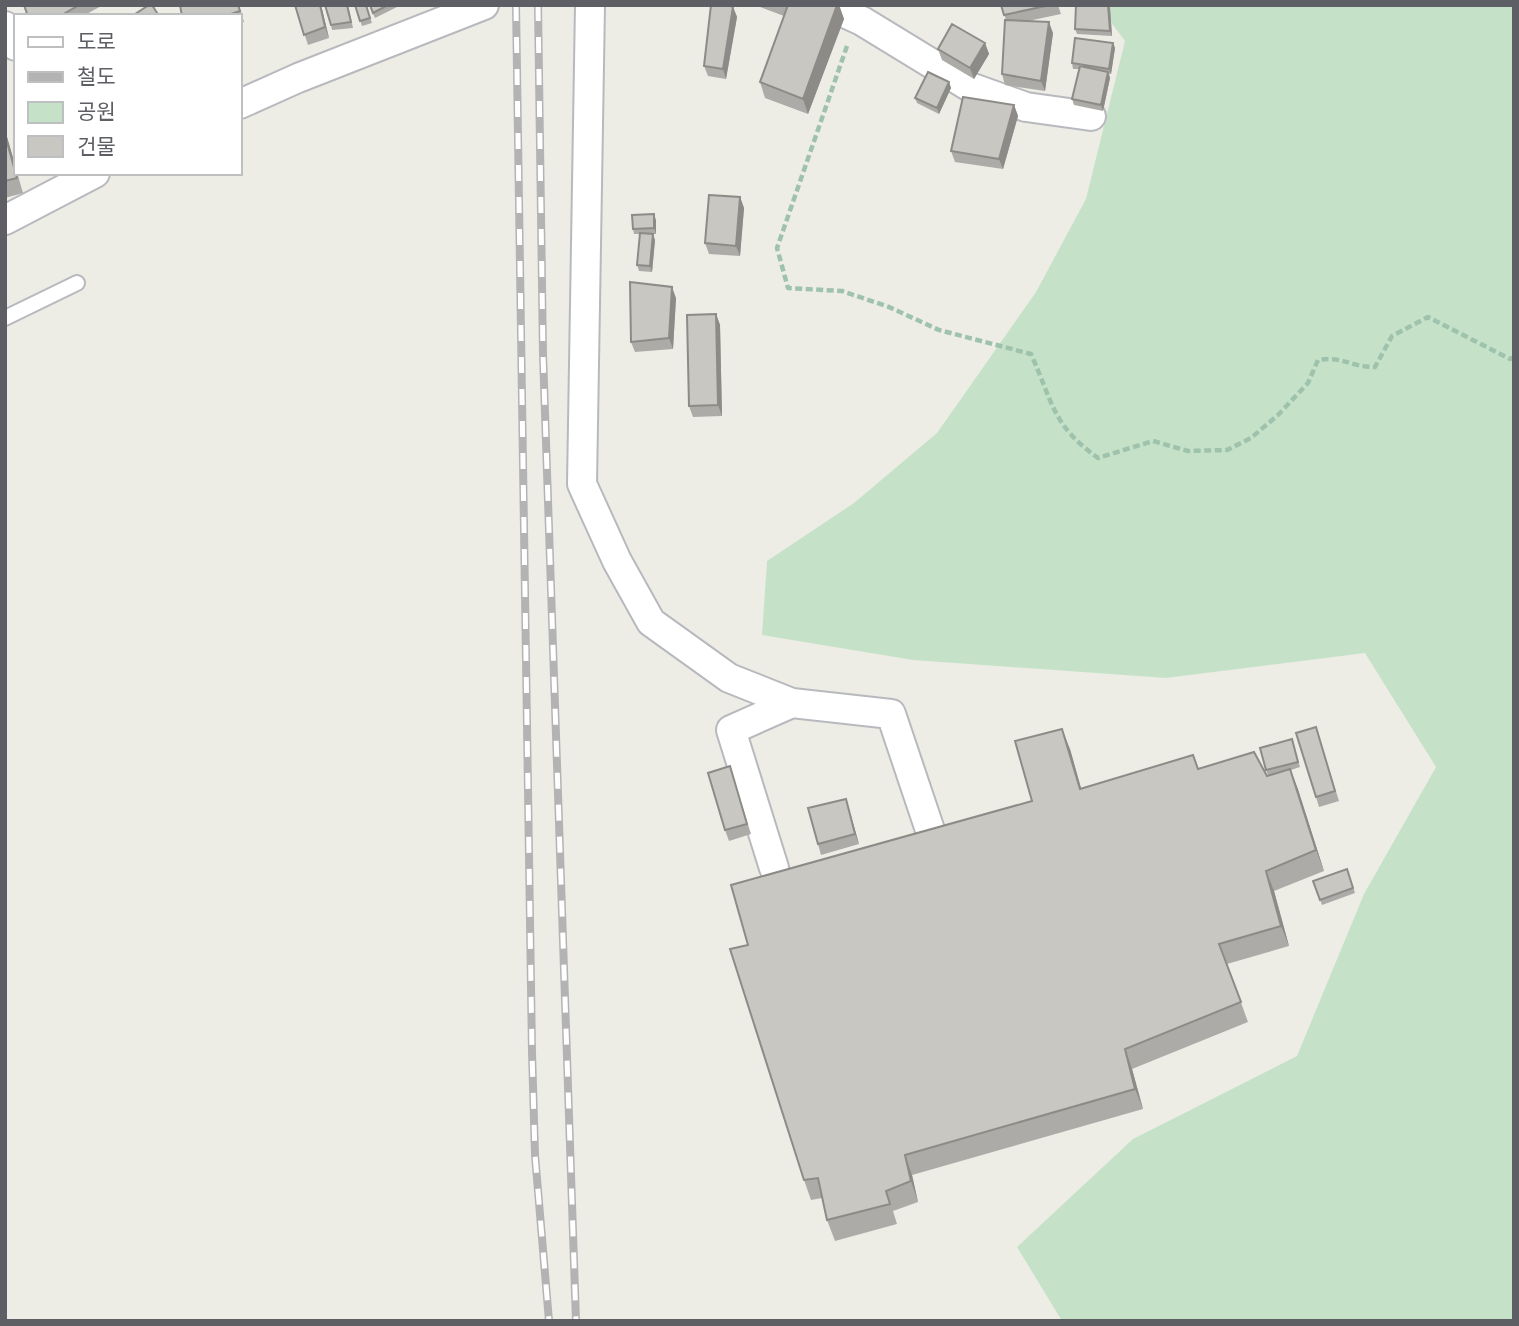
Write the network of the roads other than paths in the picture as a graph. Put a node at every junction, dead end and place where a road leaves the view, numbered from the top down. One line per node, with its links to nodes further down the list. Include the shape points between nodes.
1 (484, 5): 6 (street)
2 (590, 5): 12 (street, via 582,484 651,621 729,678)
3 (827, 5): 7 (street, via 862,21 970,87 1026,107)
4 (5, 26): 5 (street)
5 (14, 42)
6 (242, 103)
7 (1091, 117)
8 (91, 175): 9 (street)
9 (5, 220)
10 (77, 283): 11 (lane)
11 (5, 318)
12 (792, 703): 13 (street, via 891,714); 14 (street, via 732,730)
13 (934, 842)
14 (774, 868)

